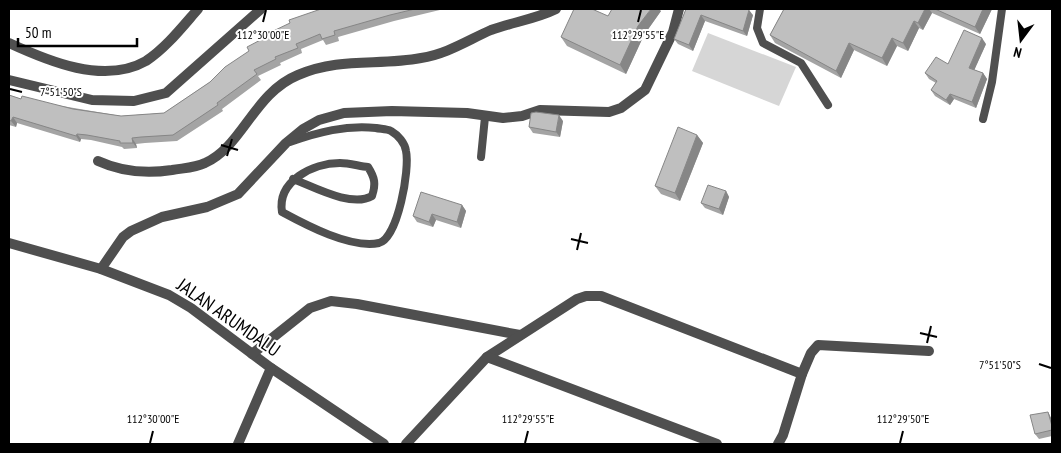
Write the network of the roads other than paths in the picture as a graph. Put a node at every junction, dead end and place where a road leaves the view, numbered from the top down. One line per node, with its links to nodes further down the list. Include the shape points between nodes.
1 (198, 9): 7 (street, via 177,34 146,61 122,69 84,70 43,58)
2 (261, 9): 8 (street, via 166,93 134,101 92,100)
3 (556, 9): 14 (street, via 489,31 455,48 423,58 333,64 297,75 265,97 225,148 207,162 160,172 132,172)
4 (679, 9): 10 (street, via 673,32 645,90 622,108 609,112 540,110 522,116)
5 (760, 9): 9 (lane, via 757,28 763,43 801,64)
6 (1002, 9): 11 (lane, via 992,82)
7 (9, 43)
8 (9, 80)
9 (828, 105)
10 (485, 117): 12 (street, via 392,111 344,113 319,120); 13 (lane)
11 (983, 119)
12 (286, 144): 15 (lane, via 326,130 356,126 390,130 401,139 406,151 406,184 389,236 380,243 334,236 282,212 284,193); 17 (street, via 238,194 207,207 162,217 131,231)
13 (481, 157)
14 (98, 161)
15 (293, 179): 15 (lane, via 316,167 340,163 368,167 375,177 375,188 372,196 364,201 350,200)
16 (9, 243): 17 (street, JALAN ARUMDALU)
17 (101, 269): 20 (street, JALAN ARUMDALU, via 169,295)
18 (520, 335): 20 (street, via 332,301 302,314); 21 (street); 23 (street, via 577,299 601,296)
19 (928, 351): 23 (street, via 818,344)
20 (252, 354): 22 (street, JALAN ARUMDALU)
21 (487, 358): 26 (street); 27 (street)
22 (271, 368): 24 (street); 25 (street, JALAN ARUMDALU)
23 (802, 374): 28 (street)
24 (238, 444)
25 (384, 444)
26 (406, 444)
27 (718, 444)
28 (778, 444)

